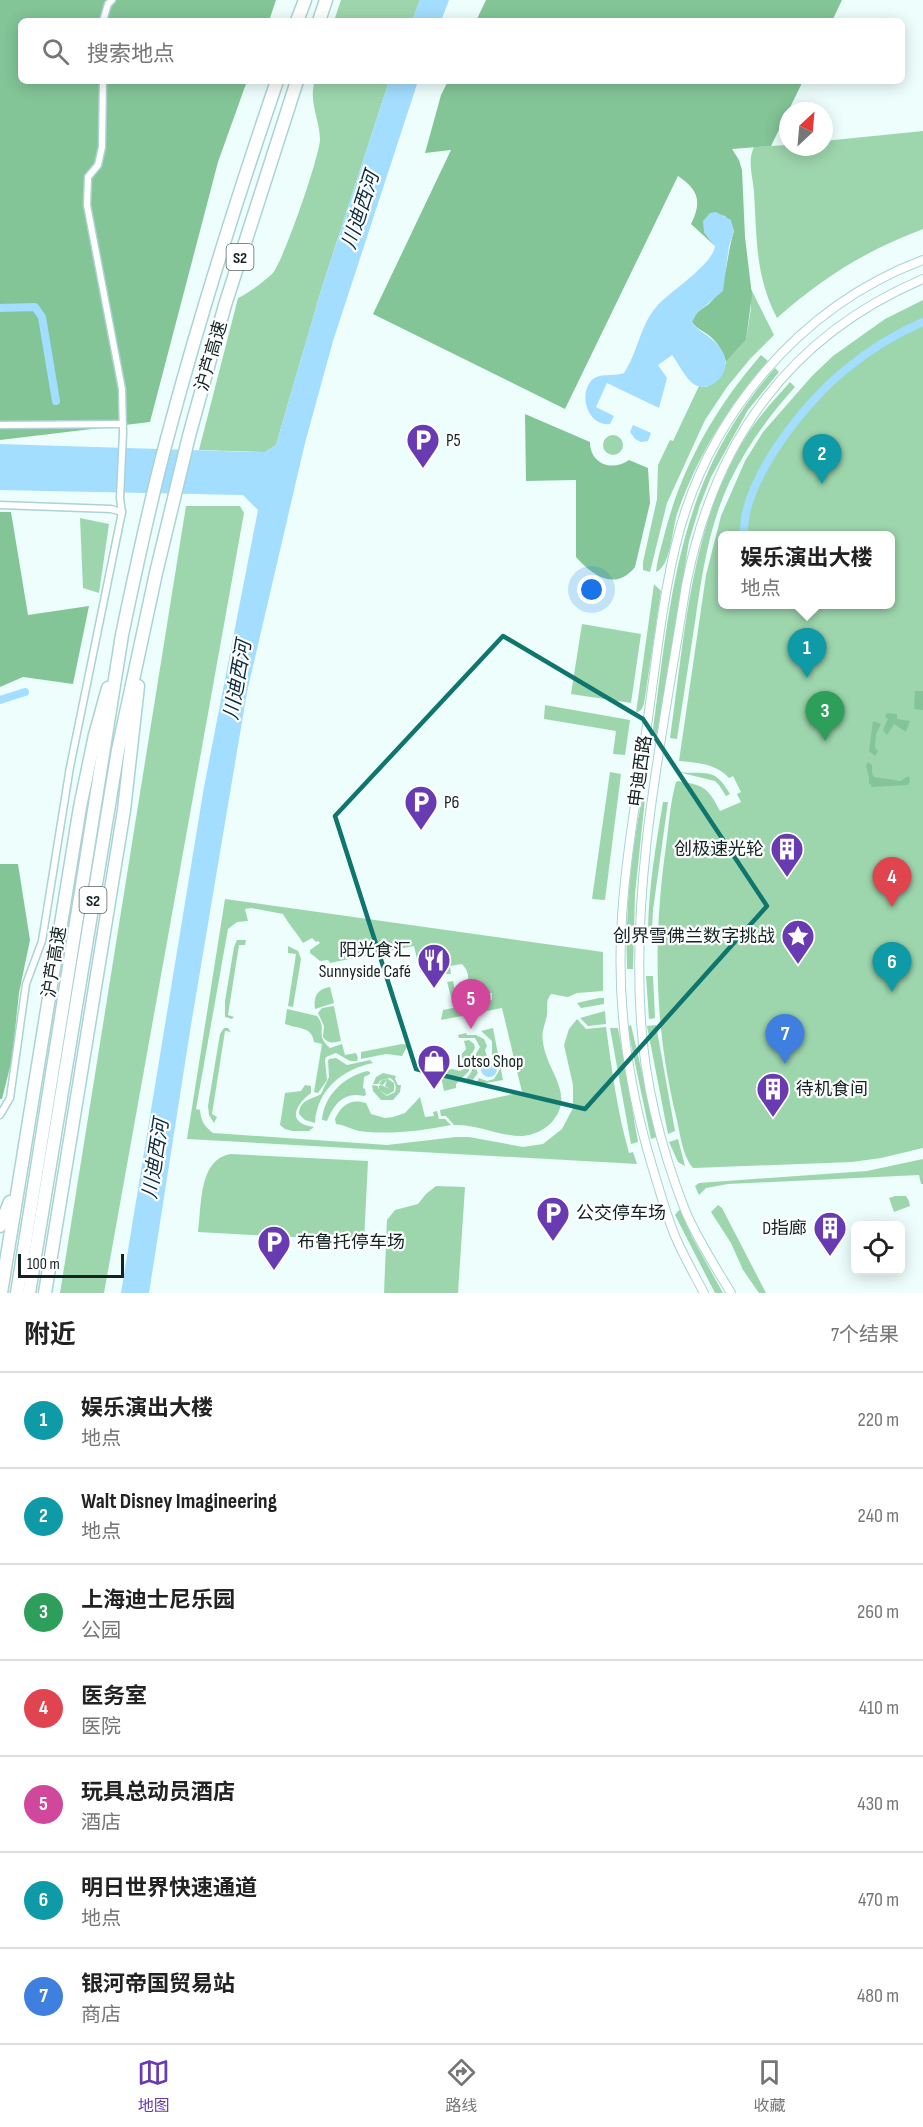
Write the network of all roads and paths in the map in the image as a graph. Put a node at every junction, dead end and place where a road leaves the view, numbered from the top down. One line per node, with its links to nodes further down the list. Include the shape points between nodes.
1 (112, 0): 4 (street)
2 (305, 0): 5 (highway)
3 (326, 0): 6 (highway)
4 (104, 18)
5 (298, 18)
6 (320, 18)
7 (103, 84): 12 (street, via 102,147 99,165 88,177 87,205 122,389)
8 (276, 84): 16 (highway, 沪芦高速 / S2, via 226,236 168,435)
9 (296, 84): 17 (highway, 沪芦高速 / S2, via 241,252 189,436)
10 (923, 260): 27 (street, 申迪西路, via 848,298 769,366 726,424 696,481 674,549 628,849 620,946 621,1008 644,1137 670,1222)
11 (923, 279): 28 (street, 申迪西路, via 858,313 808,352 762,403 712,491 688,575 653,800 639,944 641,1020 660,1131 686,1212)
12 (123, 424): 13 (street); 15 (street)
13 (0, 425)
14 (0, 505): 15 (street)
15 (122, 512): 19 (street, via 70,766 42,940 26,984 10,1098)
16 (122, 635): 18 (highway, 沪芦高速 / S2, via 85,778); 23 (highway, 沪芦高速 / S2)
17 (143, 636): 20 (highway, 沪芦高速 / S2, via 124,810); 24 (highway, 沪芦高速 / S2, via 118,750)
18 (40, 1048): 21 (highway, via 14,1190); 22 (highway, 沪芦高速 / S2)
19 (0, 1115)
20 (70, 1140): 25 (highway, 沪芦高速 / S2); 26 (highway)
21 (0, 1226)
22 (1, 1293)
23 (17, 1293)
24 (30, 1293)
25 (45, 1293)
26 (51, 1293)
27 (704, 1293)
28 (731, 1293)

